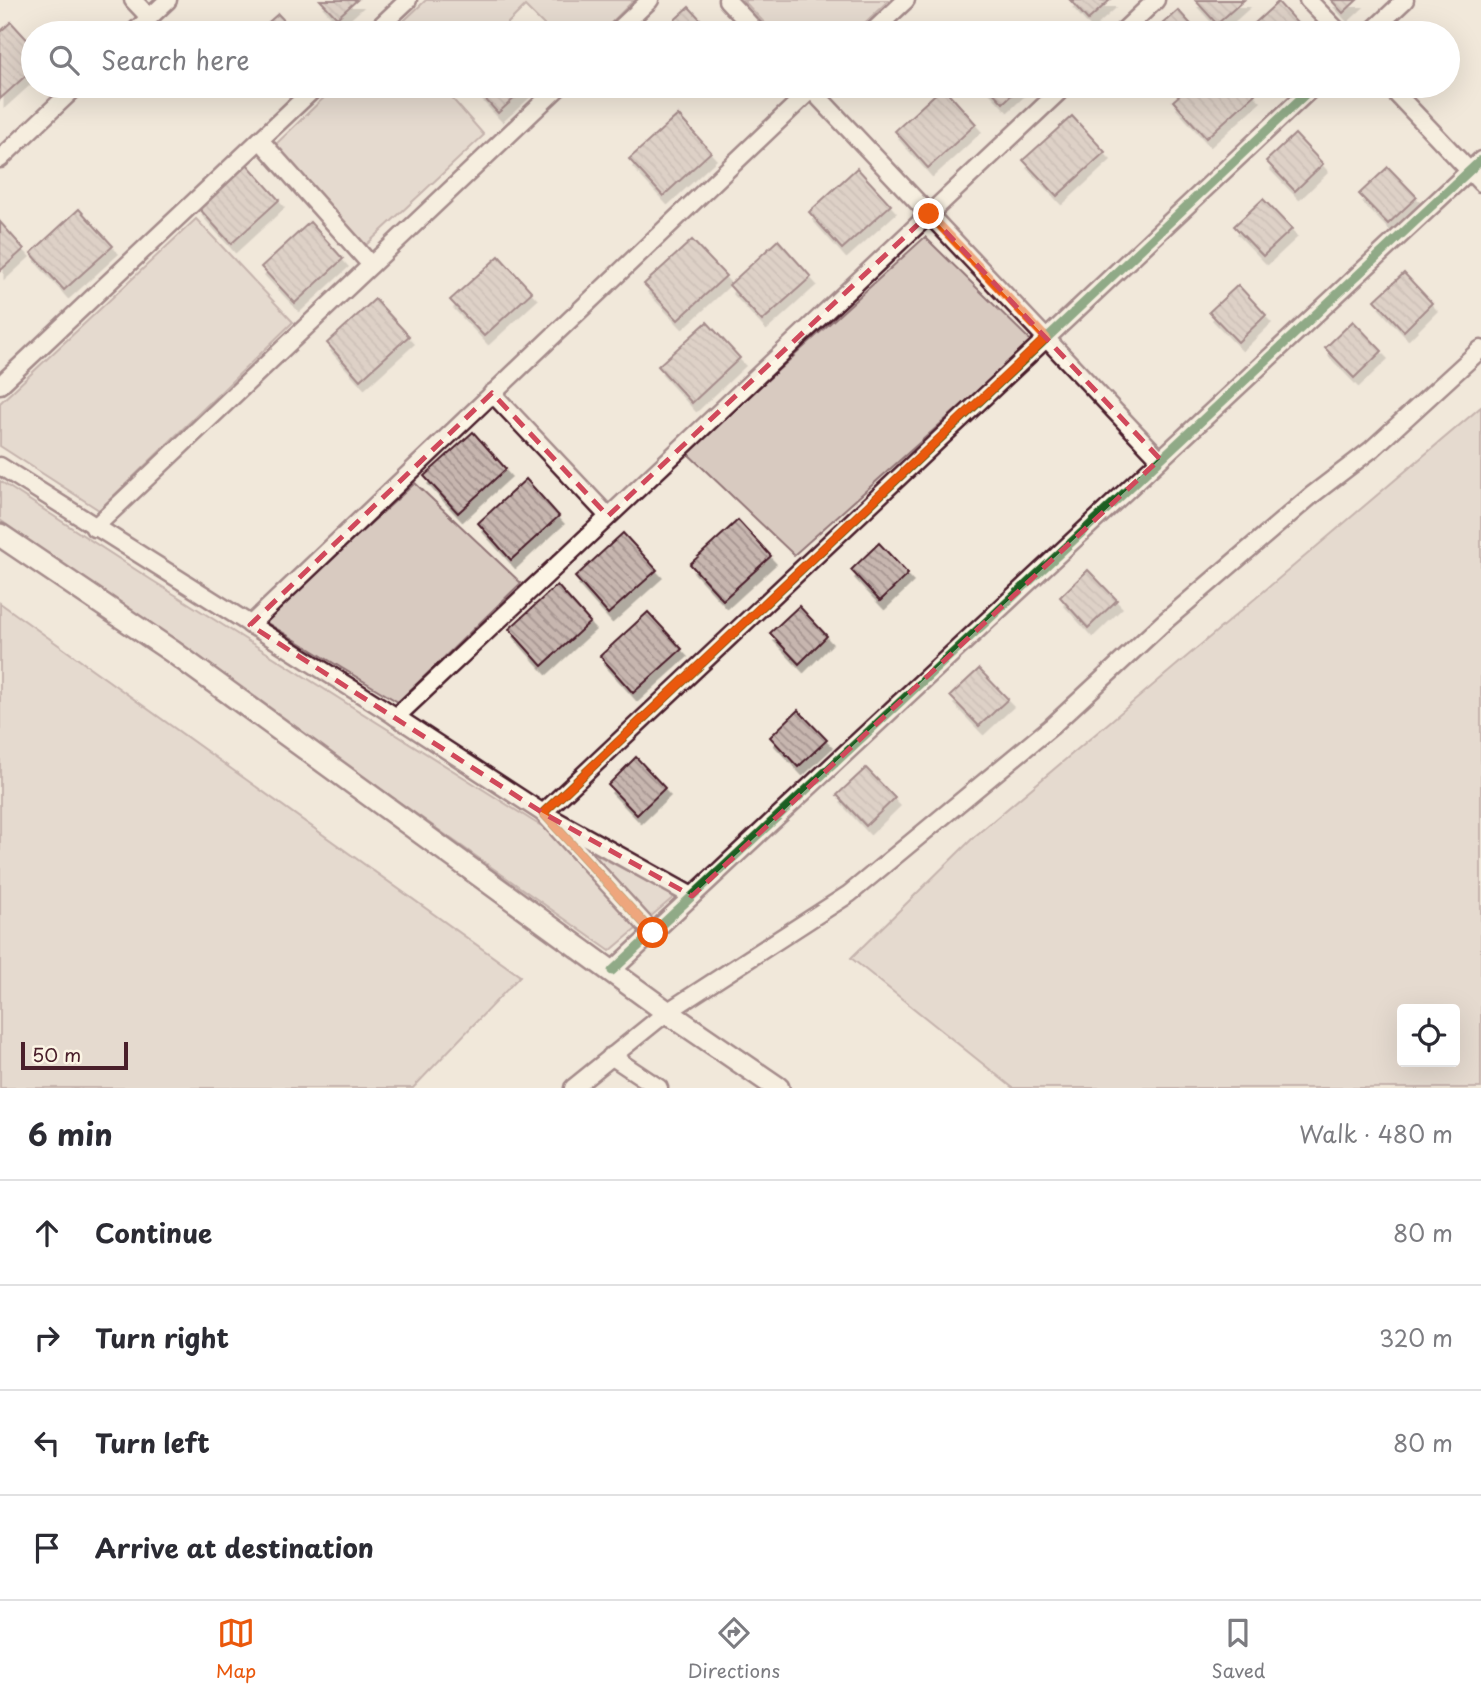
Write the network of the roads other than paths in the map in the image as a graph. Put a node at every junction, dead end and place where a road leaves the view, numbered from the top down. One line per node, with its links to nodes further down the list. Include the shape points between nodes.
1 (133, 0): 10 (street)
2 (168, 0): 10 (street)
3 (408, 0): 12 (street)
4 (650, 0): 13 (street)
5 (727, 0): 14 (street)
6 (906, 0): 15 (street)
7 (1156, 0): 16 (street)
8 (1308, 0): 17 (street)
9 (1405, 0): 18 (street)
10 (149, 17): 11 (street)
11 (145, 21)
12 (386, 21)
13 (628, 21)
14 (747, 21)
15 (884, 21)
16 (1134, 21)
17 (1328, 21)
18 (1383, 21)
19 (64, 98): 28 (street)
20 (304, 98): 27 (street)
21 (547, 98): 32 (street)
22 (800, 98): 36 (street)
23 (821, 98): 31 (street)
24 (1052, 98): 31 (street)
25 (1301, 98): 33 (street)
26 (1402, 98): 29 (street)
27 (260, 140): 32 (street); 35 (street)
28 (0, 159)
29 (1475, 165): 30 (street); 37 (street)
30 (1481, 183)
31 (929, 214): 33 (street); 39 (street)
32 (371, 265): 40 (street)
33 (1046, 338): 37 (street); 44 (street)
34 (1481, 349): 48 (street, via 1372,449 1200,591 1051,727 849,894)
35 (0, 385)
36 (492, 393): 39 (street); 42 (street)
37 (1160, 459): 45 (street)
38 (0, 466): 40 (street)
39 (608, 516): 43 (street)
40 (94, 528): 42 (street)
41 (0, 535): 47 (main road, via 173,652)
42 (250, 625): 43 (street)
43 (396, 717): 44 (street)
44 (543, 813): 45 (street); 46 (street)
45 (692, 896): 46 (street)
46 (653, 933): 47 (street)
47 (612, 971): 48 (main road)
48 (667, 1012): 49 (street); 52 (main road)
49 (611, 1056): 50 (street); 51 (street)
50 (573, 1088)
51 (659, 1088)
52 (778, 1088)

